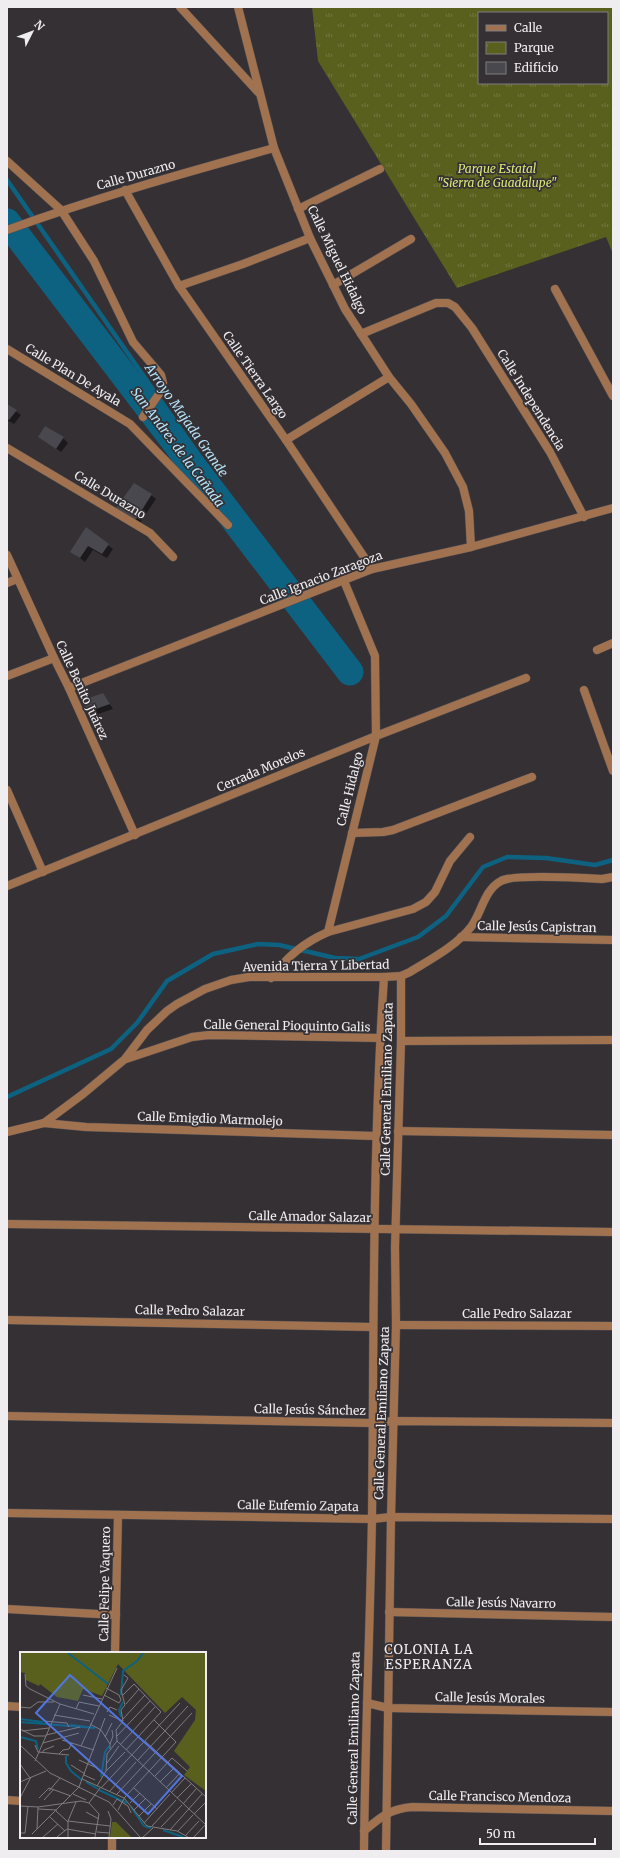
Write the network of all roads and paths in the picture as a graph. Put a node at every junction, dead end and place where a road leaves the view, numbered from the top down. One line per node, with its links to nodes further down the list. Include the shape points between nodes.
1 (180, 7): 3 (street)
2 (238, 7): 3 (street, Calle Miguel Hidalgo)
3 (258, 92): 4 (street, Calle Miguel Hidalgo)
4 (274, 148): 7 (street, Calle Durazno); 8 (street, Calle Miguel Hidalgo)
5 (7, 161): 9 (street)
6 (380, 168): 8 (street)
7 (125, 190): 9 (street, Calle Durazno); 13 (street, Calle Tierra Largo)
8 (298, 208): 11 (street, Calle Miguel Hidalgo)
9 (61, 210): 10 (street, Calle Durazno); 20 (street, via 94,261 133,342 160,375 163,383 161,391)
10 (7, 230)
11 (310, 238): 13 (street); 14 (street, Calle Miguel Hidalgo)
12 (410, 239): 14 (street)
13 (179, 286): 21 (street, Calle Tierra Largo)
14 (333, 286): 16 (street, Calle Miguel Hidalgo)
15 (555, 289): 19 (street)
16 (361, 334): 18 (street, Calle Miguel Hidalgo); 24 (street, Calle Independencia, via 436,303 448,303 462,313 550,452)
17 (7, 349): 25 (street, Calle Plan De Ayala, via 130,424)
18 (389, 377): 21 (street); 26 (street, Calle Miguel Hidalgo, via 445,453 463,487 469,511)
19 (613, 396)
20 (142, 416)
21 (286, 440): 29 (street, Calle Tierra Largo)
22 (7, 448): 28 (street, Calle Durazno, via 150,533)
23 (613, 508): 24 (street, Calle Ignacio Zaragoza)
24 (584, 517): 26 (street, Calle Ignacio Zaragoza)
25 (228, 525)
26 (471, 547): 29 (street, Calle Ignacio Zaragoza)
27 (7, 555): 30 (street, Calle Benito Juárez)
28 (173, 557)
29 (372, 569): 31 (street, Calle Ignacio Zaragoza)
30 (18, 579): 32 (street); 35 (street, Calle Benito Juárez)
31 (344, 581): 38 (street, Calle Ignacio Zaragoza); 40 (street, Calle Hidalgo, via 375,656)
32 (7, 583)
33 (613, 643): 34 (street)
34 (597, 650)
35 (54, 658): 36 (street); 38 (street, Calle Benito Juárez)
36 (7, 676)
37 (526, 678): 40 (street, Cerrada Morelos)
38 (69, 688): 45 (street, Calle Benito Juárez)
39 (584, 690): 41 (street)
40 (376, 736): 44 (street, Calle Hidalgo); 45 (street, Cerrada Morelos)
41 (613, 770)
42 (532, 776): 44 (street, via 392,830)
43 (7, 790): 47 (street)
44 (352, 833): 50 (street, Calle Hidalgo)
45 (135, 835): 47 (street, Cerrada Morelos)
46 (470, 837): 50 (street, via 450,861 435,892 426,902 412,909)
47 (43, 872): 49 (street, Cerrada Morelos)
48 (613, 877): 51 (street, Avenida Tierra Y Libertad, via 505,879 489,891 471,926)
49 (7, 886)
50 (328, 932): 55 (street, via 303,944)
51 (461, 937): 52 (street, Calle Jesús Capistran); 53 (street, Avenida Tierra Y Libertad)
52 (613, 940)
53 (401, 976): 54 (street, Avenida Tierra Y Libertad); 58 (street, Calle General Emiliano Zapata)
54 (384, 977): 55 (street, Avenida Tierra Y Libertad); 56 (street, Calle General Emiliano Zapata)
55 (271, 978): 59 (street, Avenida Tierra Y Libertad, via 249,977 231,980 205,989 177,1004 147,1030)
56 (380, 1038): 59 (street, Calle General Pioquinto Galis, via 210,1035 192,1037); 64 (street, Calle General Emiliano Zapata)
57 (613, 1040): 58 (street)
58 (401, 1041): 61 (street, Calle General Emiliano Zapata)
59 (125, 1059): 60 (street, Avenida Tierra Y Libertad, via 106,1077)
60 (44, 1123): 62 (street, Avenida Tierra Y Libertad); 64 (street, Calle Emigdio Marmolejo, via 86,1127)
61 (398, 1131): 63 (street); 67 (street, Calle General Emiliano Zapata)
62 (7, 1132)
63 (613, 1135)
64 (376, 1136): 66 (street, Calle General Emiliano Zapata)
65 (7, 1224): 66 (street, Calle Amador Salazar)
66 (374, 1230): 67 (street, Calle Amador Salazar); 72 (street, Calle General Emiliano Zapata)
67 (396, 1230): 68 (street, Calle Amador Salazar); 70 (street, Calle General Emiliano Zapata)
68 (613, 1232)
69 (7, 1320): 72 (street, Calle Pedro Salazar)
70 (396, 1325): 71 (street, Calle Pedro Salazar); 74 (street, Calle General Emiliano Zapata)
71 (613, 1326)
72 (372, 1327): 75 (street, Calle General Emiliano Zapata)
73 (7, 1416): 75 (street, Calle Jesús Sánchez)
74 (393, 1421): 75 (street, Calle Jesús Sánchez); 76 (street, Calle Jesús Sánchez); 79 (street, Calle General Emiliano Zapata)
75 (372, 1423): 80 (street, Calle General Emiliano Zapata)
76 (613, 1423)
77 (7, 1513): 78 (street, Calle Eufemio Zapata)
78 (118, 1515): 80 (street, Calle Eufemio Zapata); 84 (street, Calle Felipe Vaquero)
79 (391, 1517): 80 (street, Calle Eufemio Zapata); 81 (street, Calle Eufemio Zapata); 83 (street, Calle General Emiliano Zapata)
80 (372, 1519): 87 (street, Calle General Emiliano Zapata)
81 (613, 1519)
82 (7, 1609): 84 (street)
83 (389, 1612): 85 (street, Calle Jesús Navarro); 90 (street, Calle General Emiliano Zapata)
84 (116, 1615): 86 (street, Calle Felipe Vaquero)
85 (613, 1617)
86 (115, 1652)
87 (367, 1703): 90 (street, Calle Jesús Morales); 96 (street, Calle General Emiliano Zapata)
88 (7, 1706): 89 (street)
89 (20, 1707)
90 (388, 1708): 91 (street, Calle Jesús Morales); 95 (street, Calle General Emiliano Zapata)
91 (613, 1712)
92 (7, 1800): 93 (street)
93 (20, 1801)
94 (613, 1811): 95 (street, Calle Francisco Mendoza, via 412,1807)
95 (388, 1812): 96 (street); 100 (street, Calle General Emiliano Zapata)
96 (364, 1831): 99 (street, Calle General Emiliano Zapata)
97 (112, 1838): 98 (street)
98 (112, 1851)
99 (364, 1851)
100 (386, 1851)

